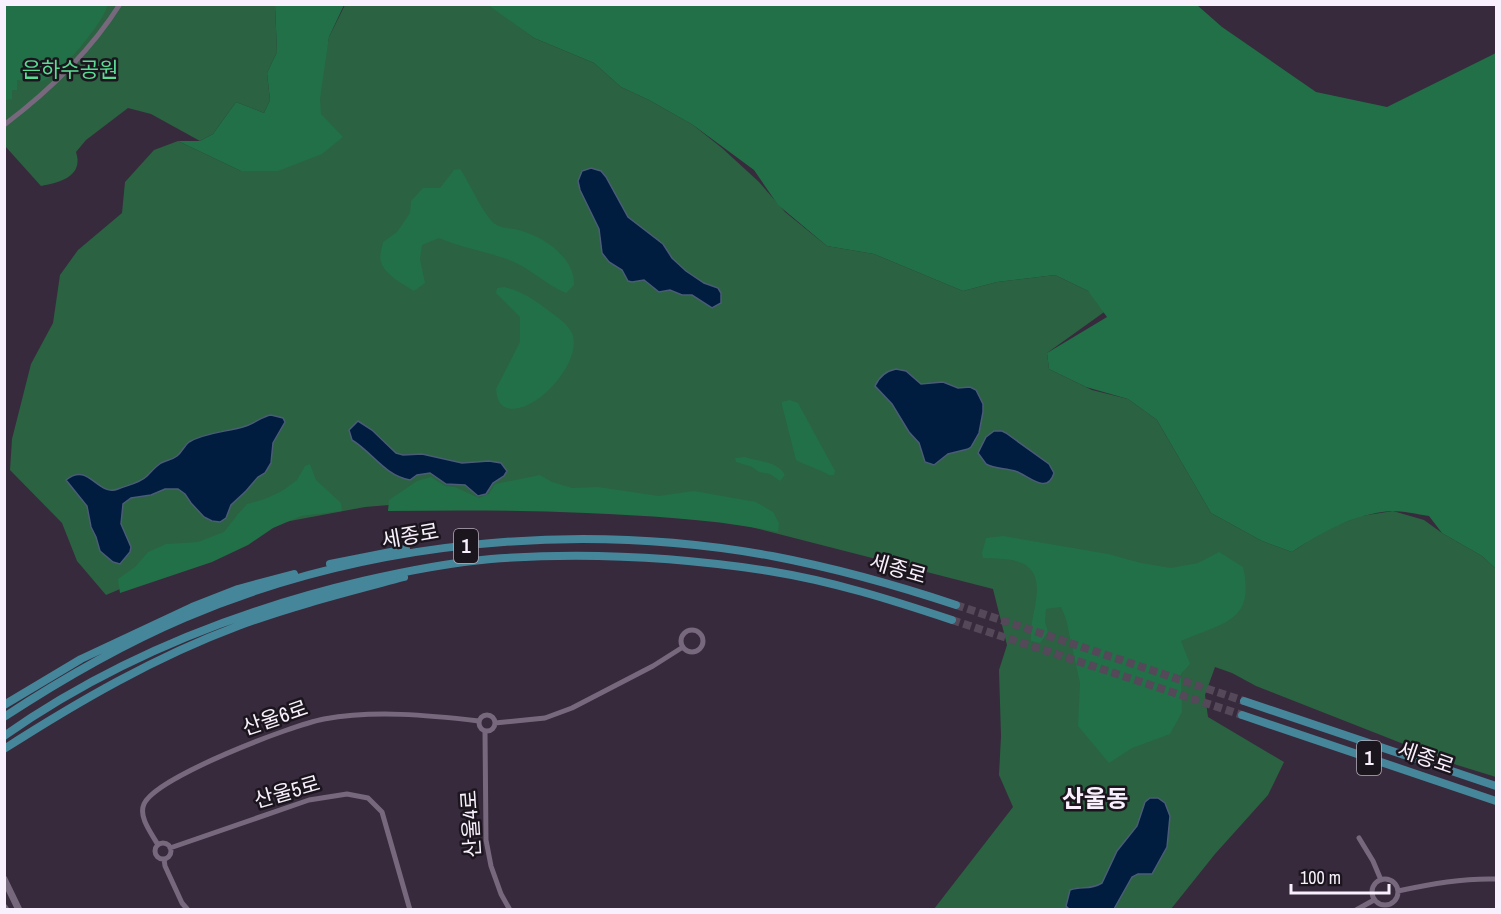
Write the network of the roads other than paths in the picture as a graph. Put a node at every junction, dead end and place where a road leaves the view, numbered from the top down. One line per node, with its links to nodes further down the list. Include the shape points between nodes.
1 (120, 4): 2 (street, via 73,65)
2 (4, 125)
3 (490, 543): 5 (highway, 세종로 / 1, via 562,539 701,546 835,569); 9 (highway, via 394,550 238,590 81,659); 11 (highway, 세종로 / 1, via 421,551 308,575 245,595 184,618 111,653)
4 (490, 559): 6 (highway, 세종로 / 1, via 562,555 703,562 831,584); 15 (highway, 세종로 / 1, via 421,568 309,594 252,612 189,635 119,669 68,695); 16 (highway, via 326,598 238,626 109,685)
5 (956, 605)
6 (952, 620)
7 (683, 647): 7 (street, via 693,652 700,649 704,643 700,633 686,631 681,640); 13 (street, via 572,708 545,718)
8 (1244, 701): 17 (highway, 세종로 / 1)
9 (4, 705)
10 (1242, 715): 18 (highway, 세종로 / 1)
11 (4, 717)
12 (479, 721): 13 (street, via 486,715); 14 (street); 20 (street, 산울6로, via 375,714 292,727 183,774 144,803 142,815)
13 (495, 723): 14 (street)
14 (485, 731): 32 (street, 산울4로, via 486,840 490,867)
15 (7, 735)
16 (4, 749)
17 (1497, 786)
18 (1497, 801)
19 (1359, 838): 25 (street)
20 (158, 845): 21 (street); 22 (street, via 156,854)
21 (170, 848): 22 (street, via 170,855); 31 (street, 산울5로, via 309,800 347,794 368,798 382,812)
22 (164, 859): 30 (street)
23 (4, 879): 29 (main road)
24 (1497, 879): 26 (street)
25 (1381, 880): 26 (street, via 1391,880); 27 (street, via 1373,888)
26 (1398, 891): 28 (street)
27 (1374, 900): 28 (street); 33 (street)
28 (1389, 907)
29 (19, 909)
30 (188, 909)
31 (410, 909)
32 (510, 909)
33 (1356, 909)

